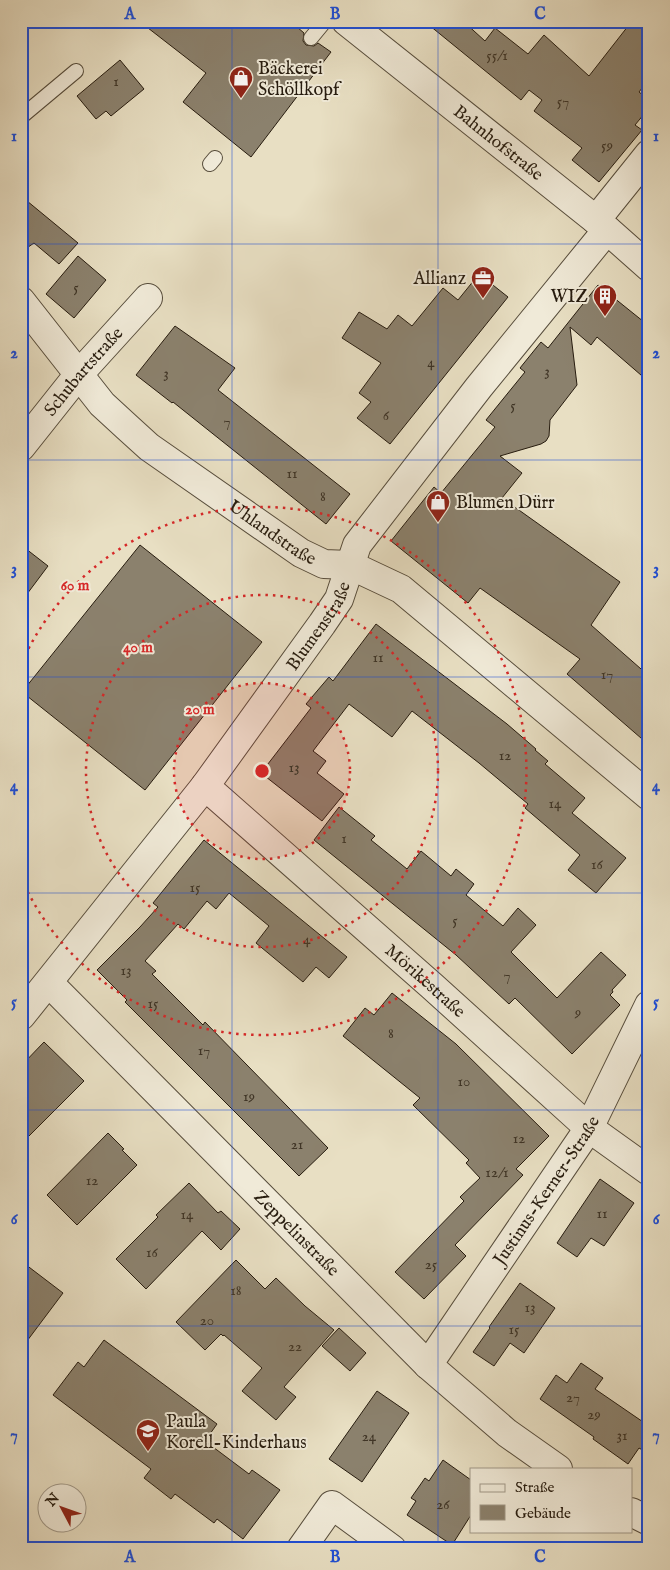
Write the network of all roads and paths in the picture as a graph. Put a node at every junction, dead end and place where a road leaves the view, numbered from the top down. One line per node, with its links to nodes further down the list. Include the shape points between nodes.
1 (326, 21): 3 (lane)
2 (346, 21): 7 (street, Bahnhofstraße)
3 (311, 38)
4 (76, 71): 5 (lane)
5 (21, 117)
6 (649, 154): 7 (street, Blumenstraße)
7 (601, 225): 8 (street, Bahnhofstraße); 13 (street, Blumenstraße, via 357,546)
8 (649, 268)
9 (148, 298): 11 (street, Schubartstraße)
10 (21, 301): 11 (street, Uhlandstraße)
11 (79, 374): 12 (street, Schubartstraße); 13 (street, Uhlandstraße, via 102,404 149,447 301,553 324,564)
12 (21, 447)
13 (350, 565): 14 (street, Blumenstraße, via 339,599); 15 (street, Uhlandstraße, via 401,589)
14 (205, 786): 16 (street, Blumenstraße); 19 (street, Mörikestraße)
15 (649, 796)
16 (49, 983): 18 (street, Blumenstraße); 21 (street, Zeppelinstraße)
17 (649, 1005): 19 (street, Justinus-Kerner-Straße)
18 (21, 1016)
19 (590, 1128): 20 (street, Mörikestraße); 21 (street, Justinus-Kerner-Straße)
20 (649, 1171)
21 (428, 1366): 22 (street, Zeppelinstraße, via 507,1433)
22 (557, 1468)
23 (632, 1512): 24 (street)
24 (649, 1521)
25 (301, 1549): 26 (street, via 332,1505)
26 (392, 1549)

